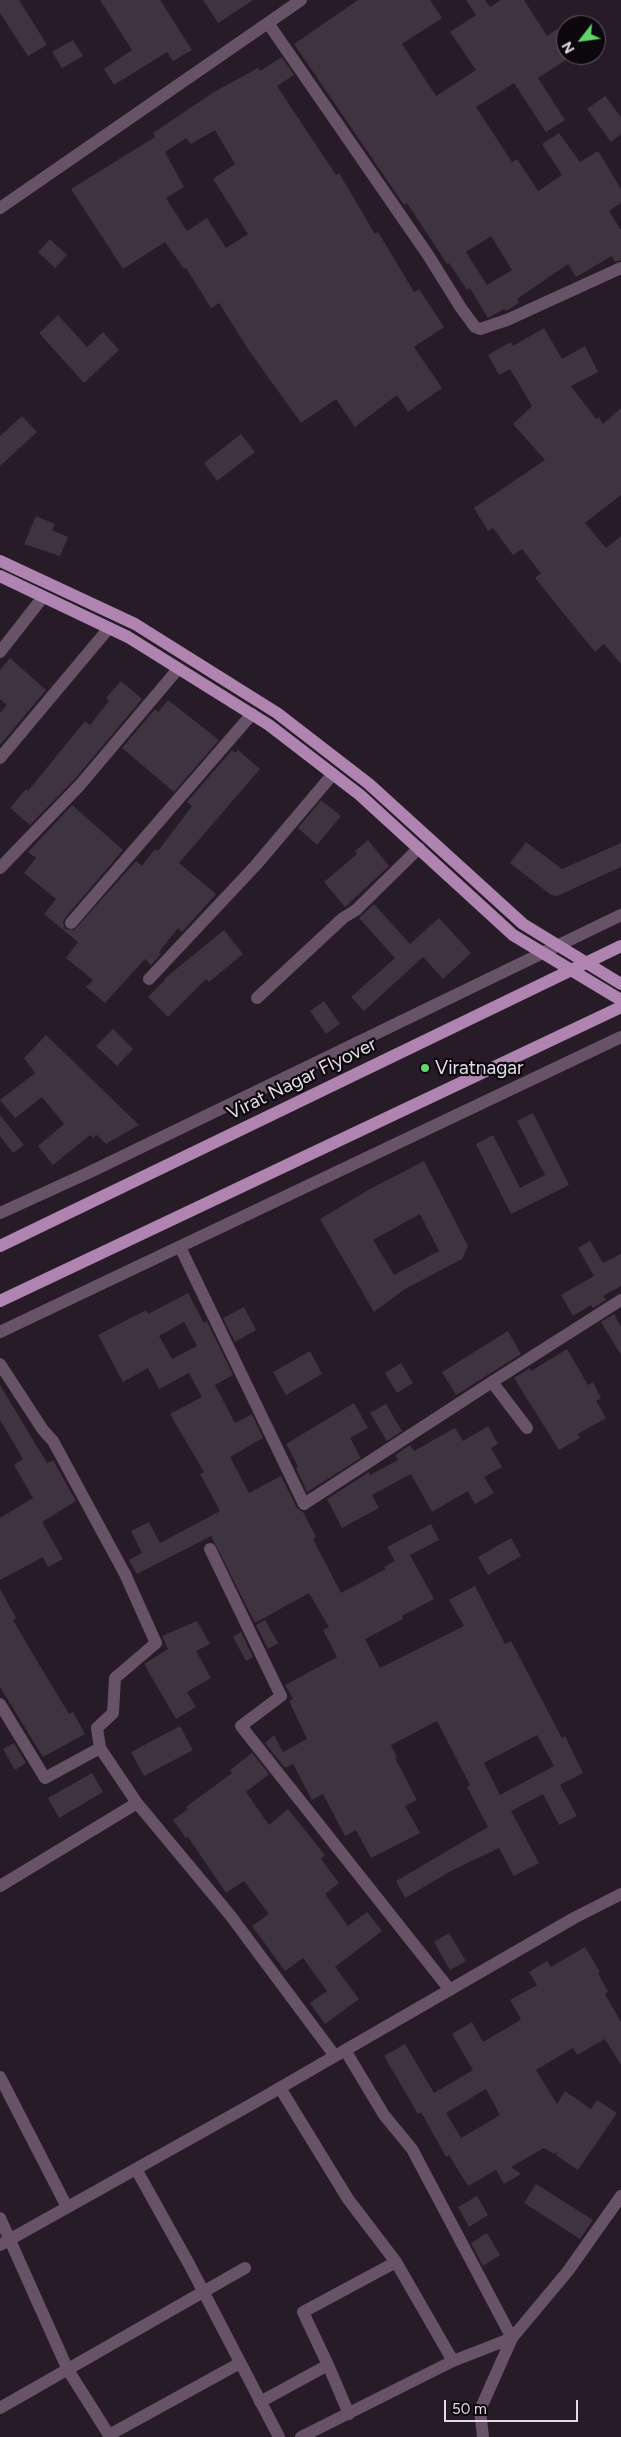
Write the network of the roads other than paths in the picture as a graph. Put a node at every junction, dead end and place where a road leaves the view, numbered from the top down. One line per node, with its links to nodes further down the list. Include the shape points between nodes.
1 (301, 0): 2 (street)
2 (268, 23): 3 (street); 4 (street, via 475,326 480,329 507,320)
3 (0, 208)
4 (621, 268)
5 (0, 561): 18 (main road, via 135,624 277,713 369,784 523,924)
6 (0, 576): 7 (main road)
7 (43, 597): 8 (main road); 9 (street)
8 (109, 628): 10 (main road, via 128,636); 12 (street)
9 (0, 652)
10 (178, 669): 11 (main road); 15 (street, via 80,785)
11 (252, 714): 13 (main road); 17 (street)
12 (0, 758)
13 (333, 774): 14 (main road); 21 (street, via 256,865)
14 (419, 848): 20 (main road, via 513,935); 23 (street, via 356,910 343,918)
15 (0, 868)
16 (621, 915): 18 (street)
17 (70, 923)
18 (558, 946): 20 (street); 22 (main road)
19 (621, 946): 28 (main road, Virat Nagar Flyover)
20 (541, 953): 24 (main road); 27 (street)
21 (149, 979)
22 (621, 984)
23 (257, 998)
24 (621, 1000)
25 (621, 1007): 31 (main road)
26 (621, 1037): 29 (street)
27 (0, 1213)
28 (0, 1246)
29 (180, 1248): 32 (street); 34 (street, via 304,1504)
30 (621, 1300): 34 (street)
31 (0, 1301)
32 (0, 1332)
33 (0, 1364): 38 (street, via 53,1441 125,1574 156,1643 115,1678 113,1713 97,1728)
34 (492, 1382): 35 (street)
35 (527, 1428)
36 (210, 1549): 42 (street, via 281,1696 241,1726)
37 (0, 1704): 38 (street, via 45,1778)
38 (100, 1748): 39 (street)
39 (136, 1803): 40 (street); 43 (street)
40 (0, 1886)
41 (621, 1894): 42 (street)
42 (450, 1990): 43 (street)
43 (340, 2053): 45 (street); 54 (street, via 412,2149)
44 (1, 2079): 48 (street)
45 (280, 2088): 46 (street); 51 (street, via 348,2199)
46 (136, 2169): 48 (street); 53 (street)
47 (621, 2196): 54 (street, via 568,2270)
48 (68, 2207): 50 (street)
49 (0, 2218): 50 (street)
50 (5, 2242): 58 (street)
51 (396, 2262): 55 (street); 57 (street, via 303,2312)
52 (245, 2268): 53 (street)
53 (204, 2293): 56 (street); 58 (street)
54 (512, 2338): 55 (street); 64 (street, via 480,2410)
55 (453, 2361): 61 (street)
56 (240, 2363): 58 (street, via 109,2435); 59 (street)
57 (328, 2365): 59 (street); 61 (street)
58 (68, 2370): 60 (street)
59 (260, 2402): 62 (street)
60 (0, 2408)
61 (348, 2414): 63 (street)
62 (279, 2437)
63 (301, 2437)
64 (483, 2437)

